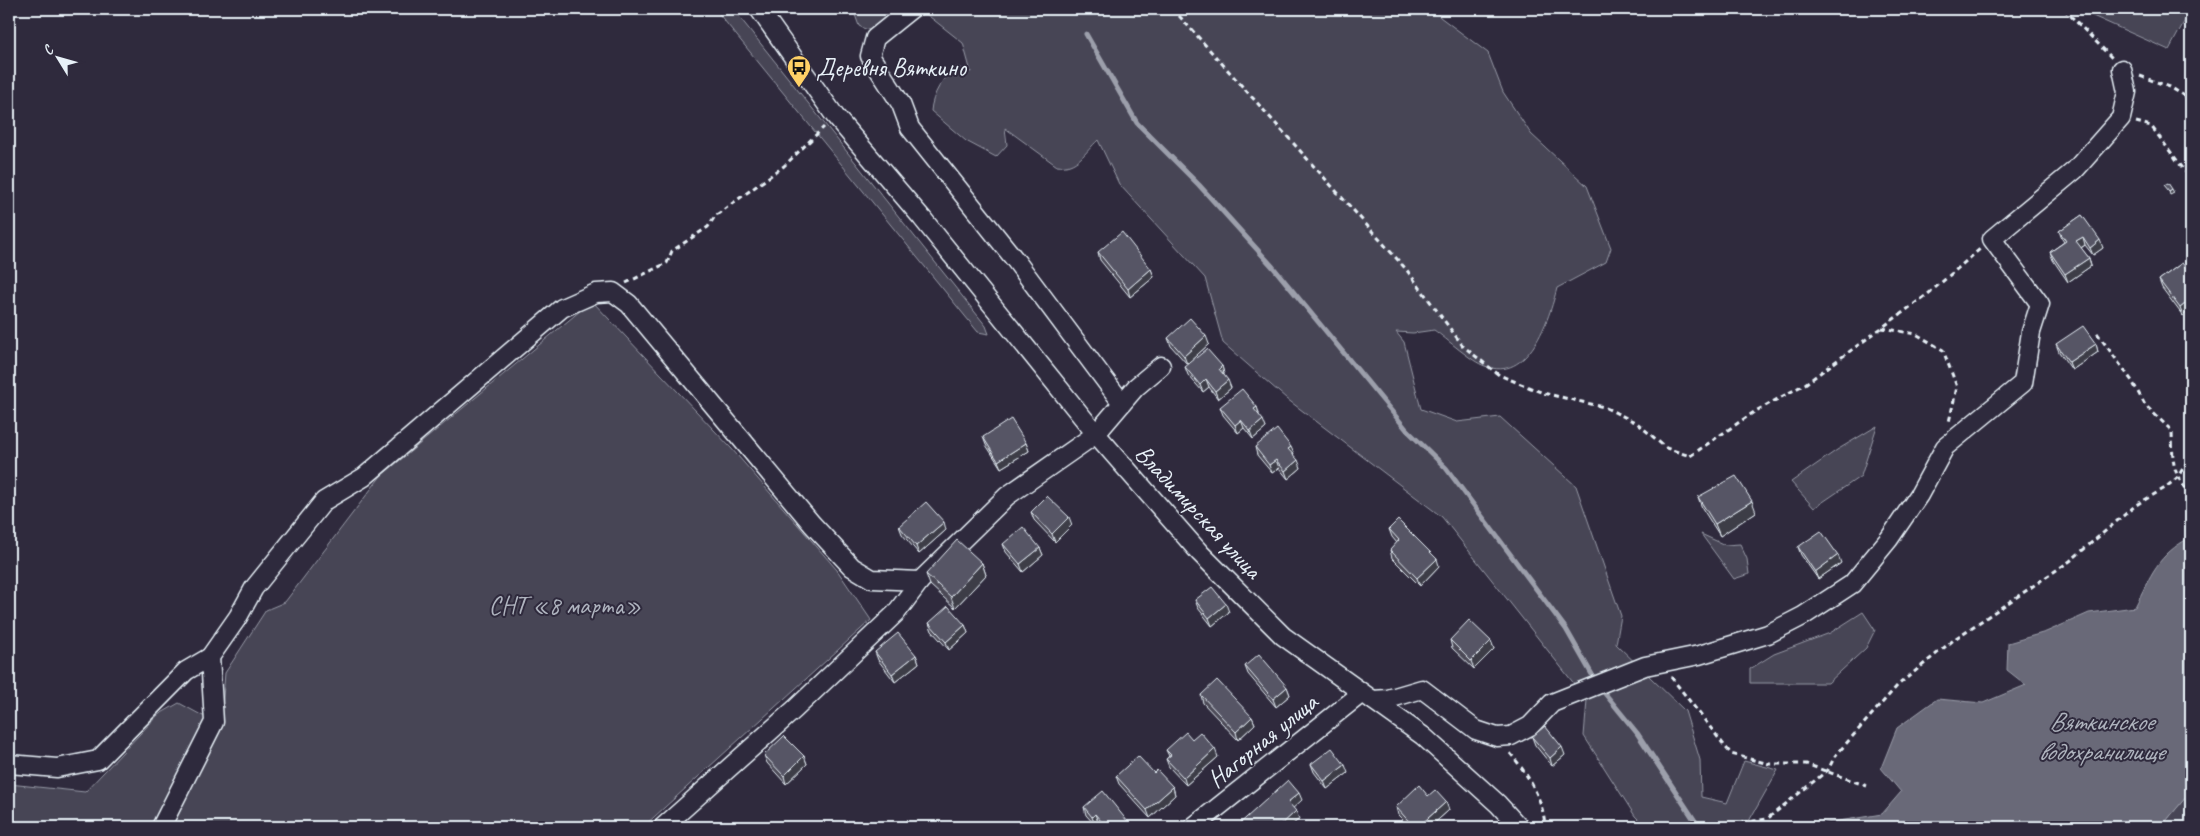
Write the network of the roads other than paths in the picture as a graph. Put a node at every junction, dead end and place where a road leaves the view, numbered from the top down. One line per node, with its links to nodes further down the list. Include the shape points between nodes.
1 (760, 9): 6 (street, Владимирская улица, via 835,116)
2 (911, 9): 5 (street, via 876,38 870,56 901,104 910,128 1016,261)
3 (2122, 69): 9 (street, via 2127,92 2121,118 2075,170 1992,239 2040,304 2031,332 2023,383 1945,448 1889,539 1852,584 1804,616 1768,634 1699,655 1645,666 1552,703 1530,726 1511,736 1497,737 1476,730 1422,689 1388,699)
4 (1161, 366): 5 (street, via 1136,386)
5 (1122, 403): 6 (street)
6 (1096, 434): 7 (street, via 1007,496); 9 (street, Владимирская улица, via 1200,553 1283,636)
7 (920, 581): 8 (street, via 872,579 852,567 812,524 629,304 613,292 596,293 562,308 364,476 324,501 254,588); 12 (street, via 889,620)
8 (210, 657): 10 (street, via 186,671 98,760 57,768); 11 (street, via 214,722)
9 (1367, 696): 13 (street, Нагорная улица); 14 (street, Владимирская улица, via 1424,736)
10 (9, 764)
11 (161, 827)
12 (663, 827)
13 (1193, 827)
14 (1519, 827)

